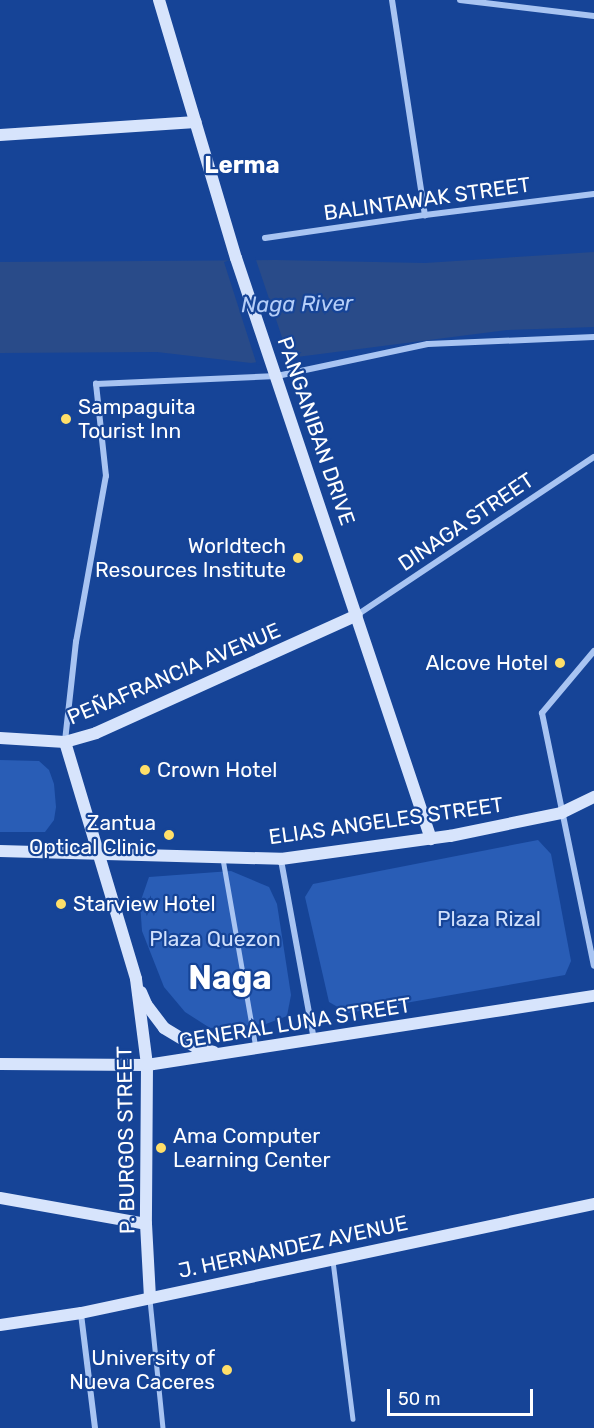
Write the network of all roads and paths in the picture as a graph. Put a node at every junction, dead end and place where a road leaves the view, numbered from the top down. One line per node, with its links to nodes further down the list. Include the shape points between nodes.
1 (159, 0): 5 (main road, PANGANIBAN DRIVE)
2 (392, 0): 8 (street)
3 (460, 0): 4 (street)
4 (594, 16)
5 (196, 122): 6 (main road); 11 (main road, PANGANIBAN DRIVE, via 236,258)
6 (0, 135)
7 (594, 194): 8 (street, BALINTAWAK STREET)
8 (425, 214): 9 (street, BALINTAWAK STREET)
9 (265, 238)
10 (594, 337): 11 (street, via 428,344)
11 (276, 372): 13 (main road, PANGANIBAN DRIVE); 16 (street, via 96,384 106,476 76,642)
12 (594, 457): 13 (street, DINAGA STREET)
13 (357, 615): 16 (main road, PEÑAFRANCIA AVENUE, via 96,733); 19 (main road, PANGANIBAN DRIVE)
14 (594, 651): 18 (street, via 543,713)
15 (0, 738): 16 (main road, PEÑAFRANCIA AVENUE)
16 (65, 742): 21 (main road, P. BURGOS STREET)
17 (594, 797): 18 (main road, ELIAS ANGELES STREET)
18 (561, 813): 19 (main road, ELIAS ANGELES STREET); 24 (street)
19 (431, 839): 23 (main road, ELIAS ANGELES STREET)
20 (0, 851): 21 (main road, ELIAS ANGELES STREET)
21 (99, 853): 22 (main road, ELIAS ANGELES STREET); 25 (main road, P. BURGOS STREET)
22 (223, 859): 23 (main road, ELIAS ANGELES STREET); 28 (lane)
23 (280, 859): 27 (street)
24 (594, 966)
25 (136, 979): 29 (main road, via 146,1004 164,1028 197,1048); 31 (main road, P. BURGOS STREET)
26 (594, 996): 27 (main road, GENERAL LUNA STREET)
27 (314, 1039): 28 (main road, GENERAL LUNA STREET)
28 (256, 1048): 29 (main road, GENERAL LUNA STREET)
29 (221, 1054): 31 (main road, GENERAL LUNA STREET)
30 (0, 1064): 31 (main road, GENERAL LUNA STREET)
31 (147, 1065): 34 (main road, P. BURGOS STREET)
32 (0, 1198): 34 (main road)
33 (594, 1204): 35 (main road, J. HERNANDEZ AVENUE)
34 (146, 1224): 36 (main road, P. BURGOS STREET)
35 (333, 1259): 36 (main road, J. HERNANDEZ AVENUE); 39 (lane)
36 (150, 1297): 37 (main road, J. HERNANDEZ AVENUE); 41 (lane)
37 (81, 1313): 38 (main road, J. HERNANDEZ AVENUE); 40 (street)
38 (0, 1324)
39 (353, 1419)
40 (95, 1428)
41 (163, 1428)

